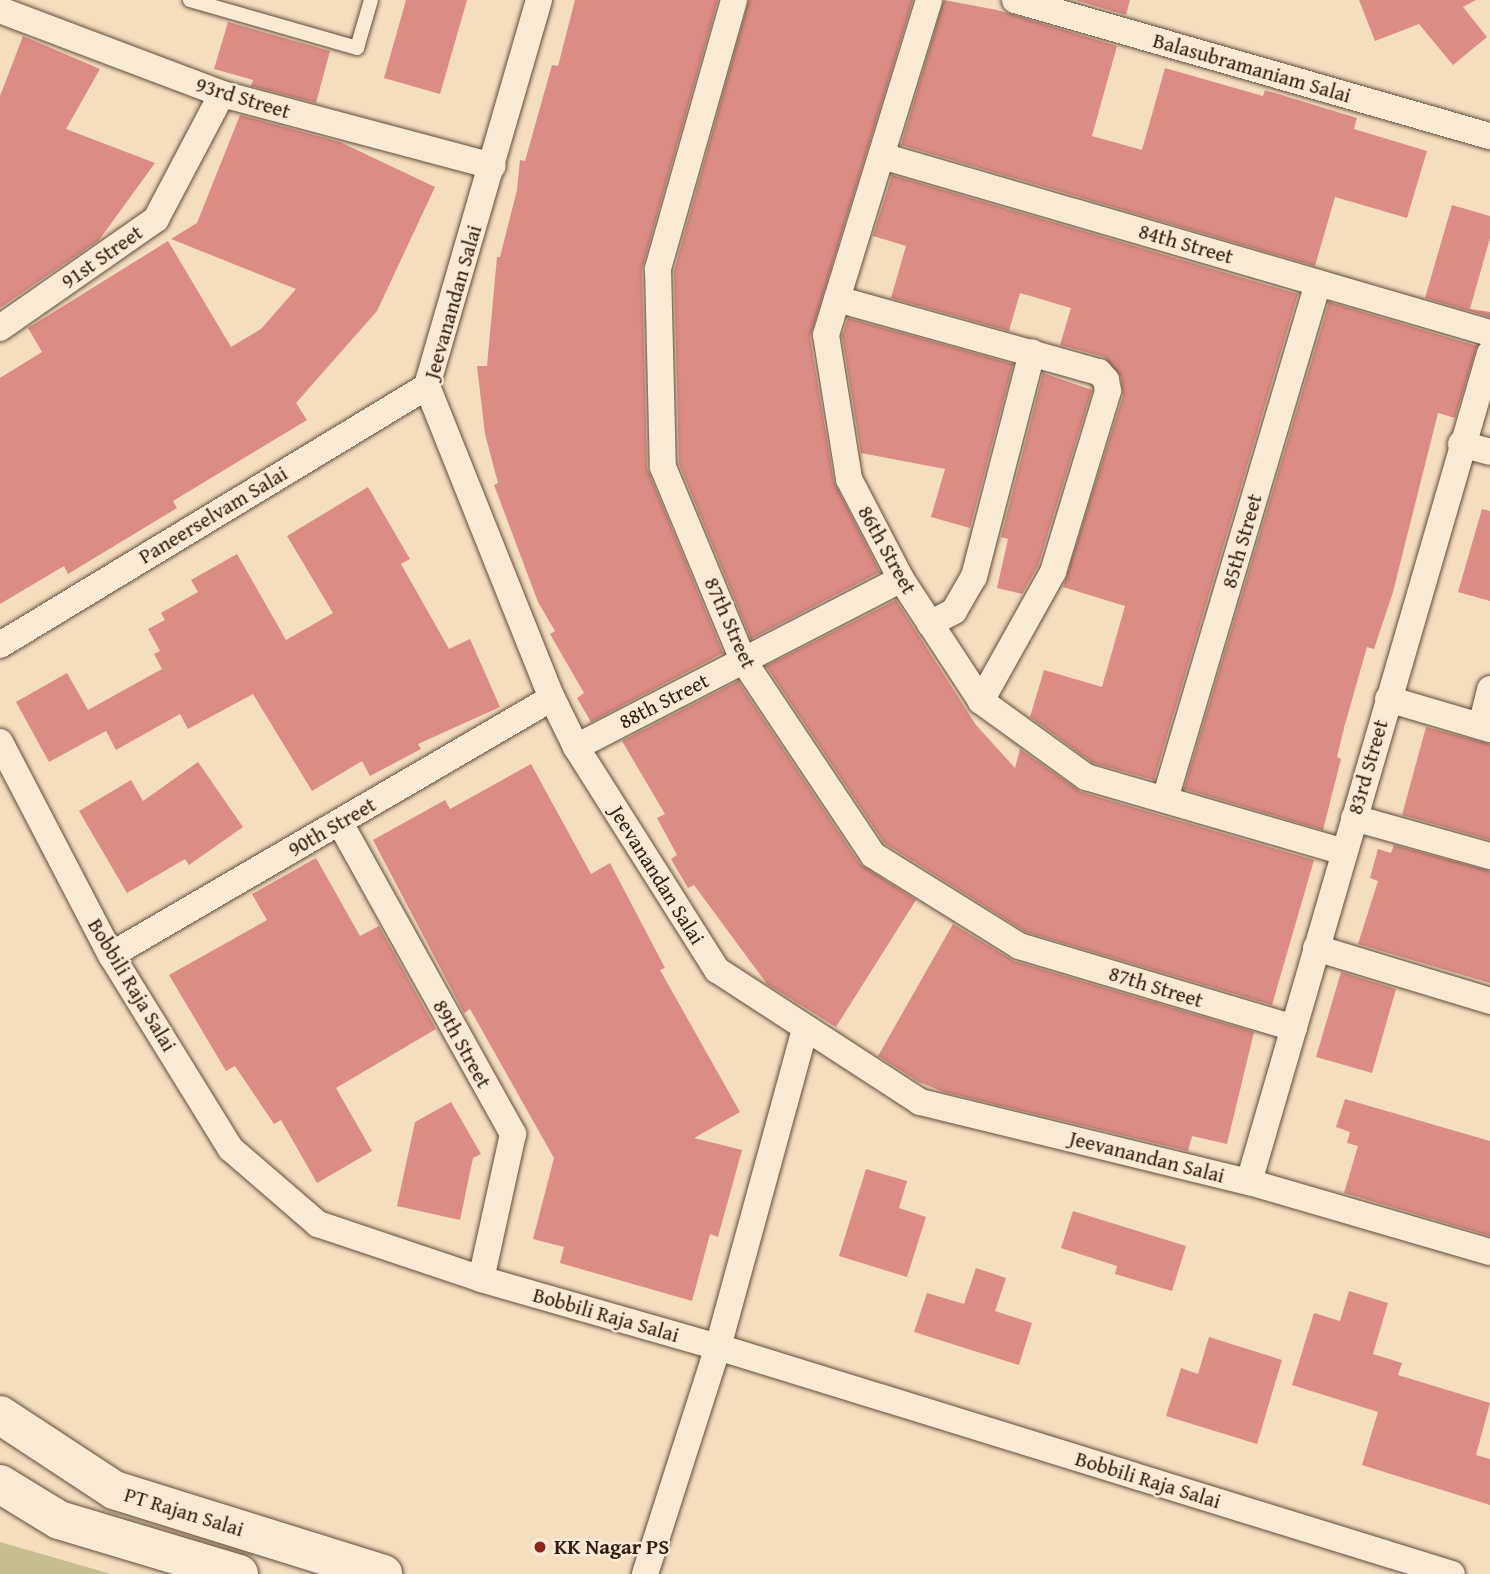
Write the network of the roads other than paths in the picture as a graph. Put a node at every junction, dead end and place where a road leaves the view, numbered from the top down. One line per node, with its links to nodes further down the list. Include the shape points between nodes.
1 (190, 0): 2 (lane, via 357,48)
2 (371, 0)
3 (540, 0): 11 (street, Jeevanandan Salai)
4 (734, 0): 24 (street, 87th Street, via 658,269 663,467)
5 (929, 0): 10 (street, 86th Street)
6 (1015, 0): 9 (street, Balasubramaniam Salai)
7 (0, 10): 8 (street, 93rd Street)
8 (222, 94): 11 (street, 93rd Street); 14 (street, 91st Street, via 156,219)
9 (1490, 136)
10 (882, 156): 12 (street, 84th Street); 13 (street, 86th Street)
11 (493, 166): 18 (street, Jeevanandan Salai)
12 (1318, 283): 15 (street, 84th Street); 32 (street, 85th Street)
13 (837, 299): 16 (street); 21 (street, 86th Street, via 826,335 849,479)
14 (0, 328)
15 (1490, 333)
16 (1032, 352): 22 (street, via 974,577 954,611); 28 (street, via 1099,372 1108,391 1053,572)
17 (1490, 353): 19 (street, 83rd Street)
18 (427, 386): 23 (street, Paneerselvam Salai); 26 (street, Jeevanandan Salai)
19 (1461, 444): 20 (street); 27 (street, 83rd Street)
20 (1490, 453)
21 (901, 579): 22 (street, 86th Street); 24 (street, 88th Street)
22 (930, 624): 28 (street, 86th Street)
23 (0, 645)
24 (743, 660): 31 (street, 88th Street); 40 (street, 87th Street, via 873,855 1019,946)
25 (1490, 689): 29 (street)
26 (552, 698): 31 (street, Jeevanandan Salai); 34 (street, 90th Street)
27 (1388, 699): 29 (street); 33 (street, 83rd Street)
28 (981, 701): 32 (street, 86th Street, via 1086,776)
29 (1485, 727)
30 (0, 742): 38 (street, Bobbili Raja Salai)
31 (576, 747): 41 (street, Jeevanandan Salai, via 718,970)
32 (1165, 799): 35 (street, 86th Street)
33 (1354, 818): 35 (street, 83rd Street); 36 (street)
34 (340, 823): 38 (street, 90th Street); 44 (street, 89th Street, via 513,1134)
35 (1344, 852): 37 (street, 83rd Street)
36 (1490, 856)
37 (1316, 948): 39 (street); 40 (street, 83rd Street)
38 (111, 955): 44 (street, Bobbili Raja Salai, via 231,1149 318,1224)
39 (1490, 1001)
40 (1294, 1028): 42 (street, 83rd Street)
41 (805, 1029): 42 (street, Jeevanandan Salai, via 920,1102); 45 (street)
42 (1250, 1182): 43 (street, Jeevanandan Salai)
43 (1490, 1252)
44 (481, 1279): 45 (street, Bobbili Raja Salai)
45 (718, 1346): 50 (street); 51 (street, Bobbili Raja Salai)
46 (0, 1415): 49 (main road, PT Rajan Salai, via 114,1490)
47 (0, 1484): 48 (main road, PT Rajan Salai, via 59,1520)
48 (239, 1574)
49 (383, 1574)
50 (645, 1574)
51 (1452, 1574)

